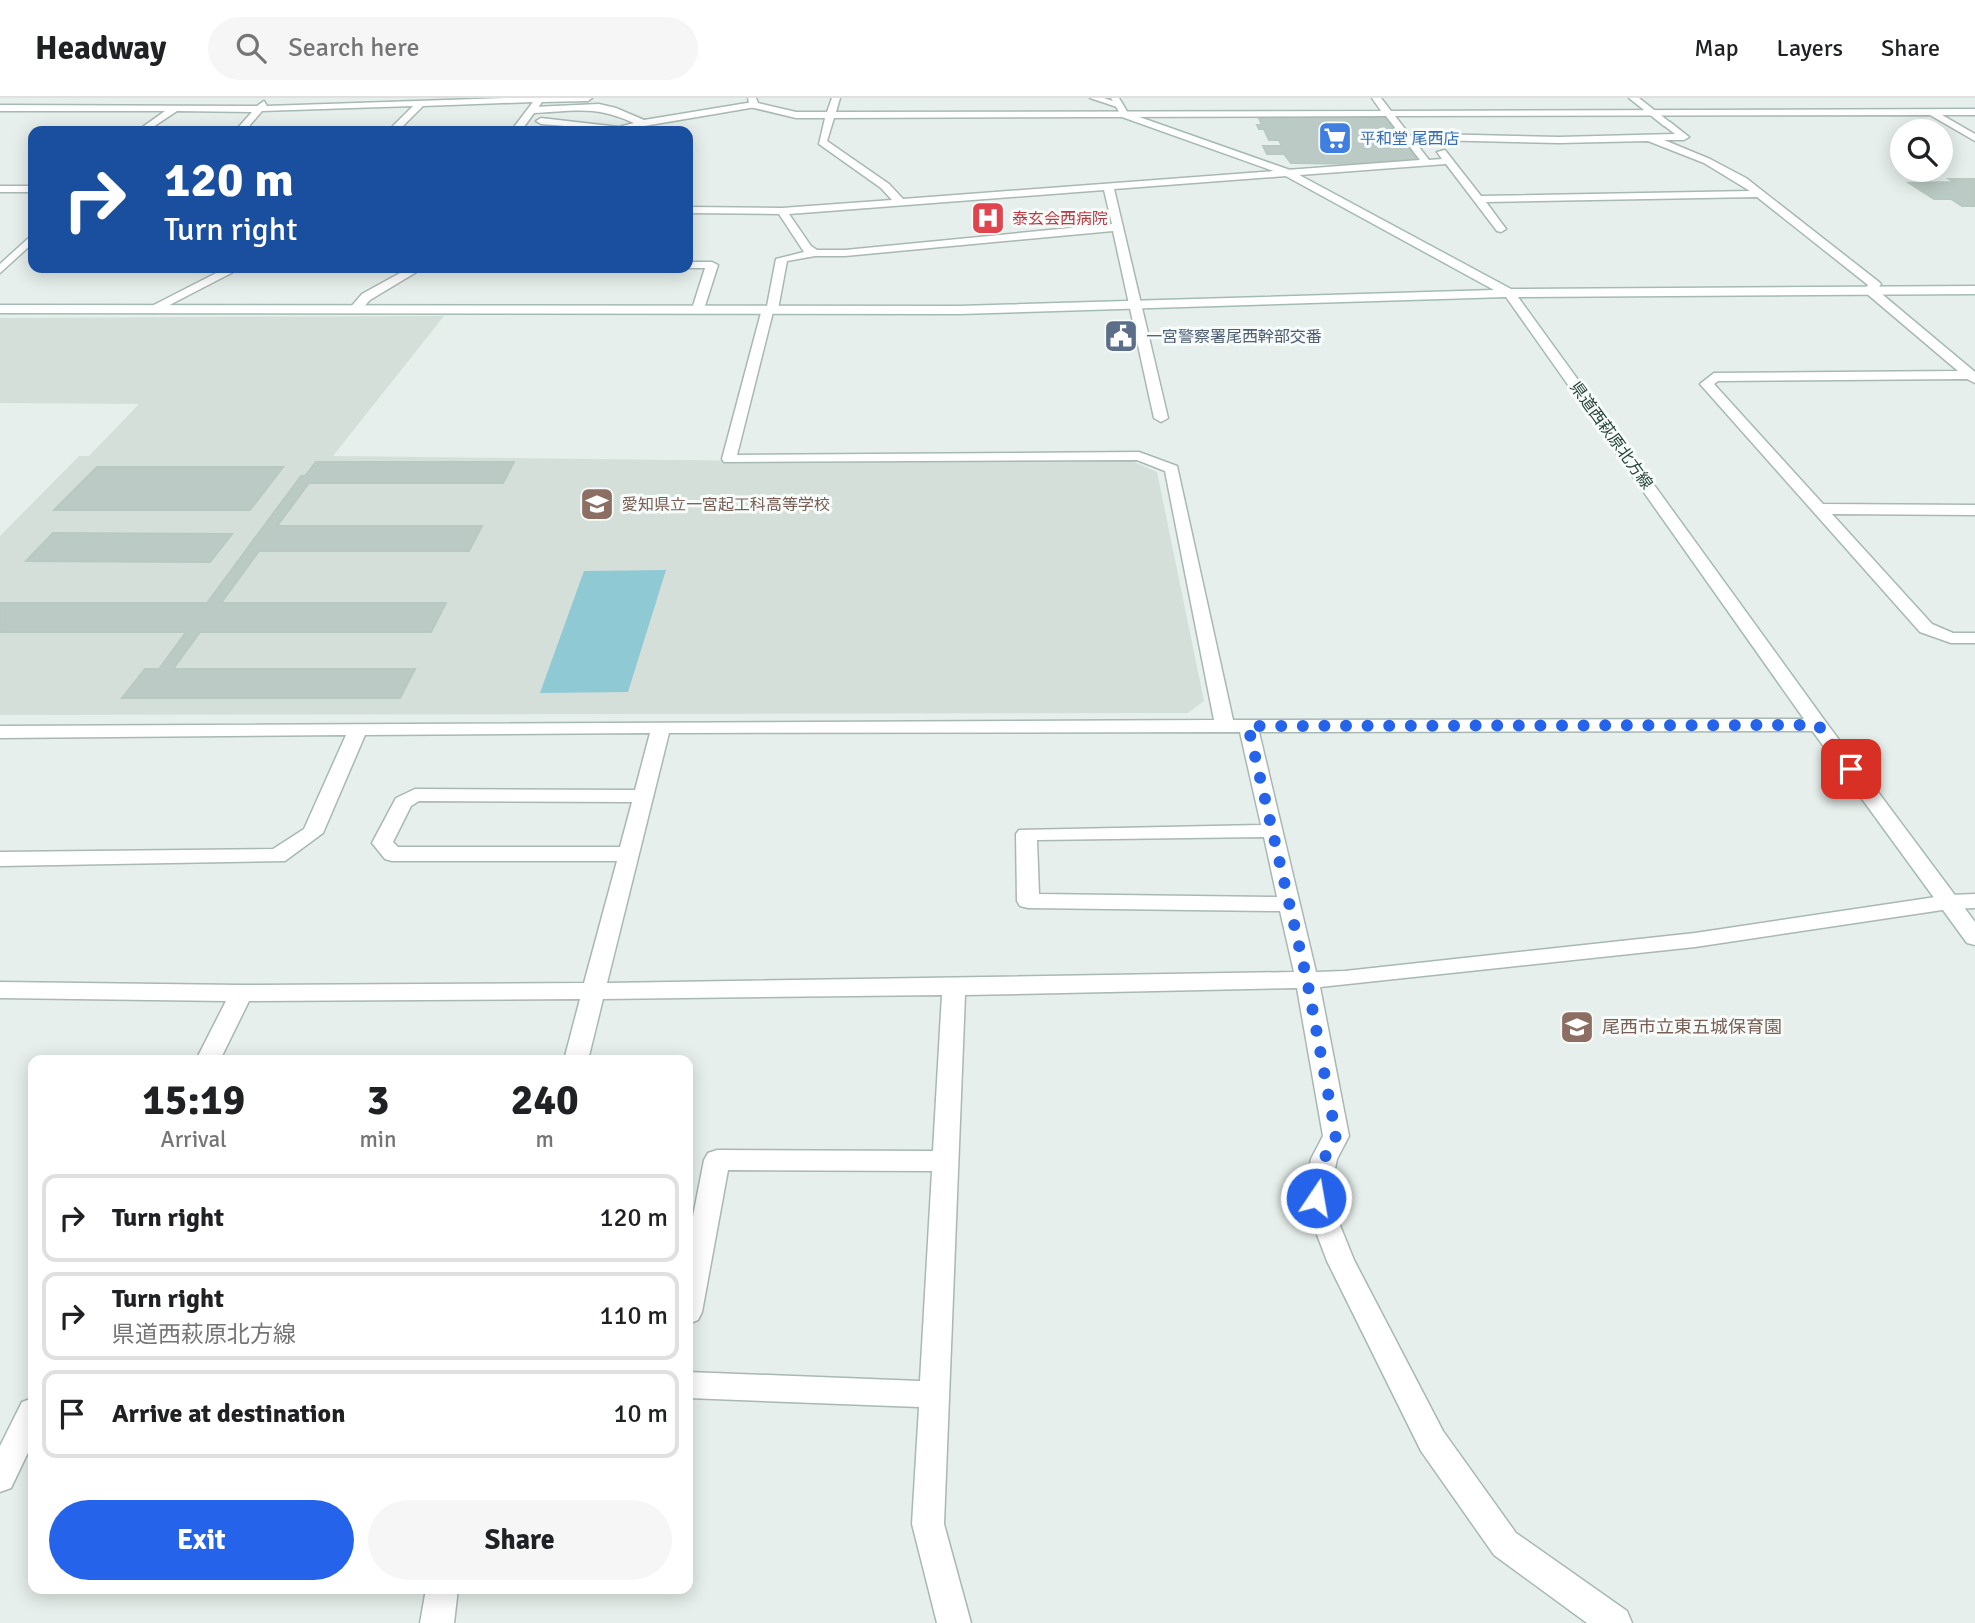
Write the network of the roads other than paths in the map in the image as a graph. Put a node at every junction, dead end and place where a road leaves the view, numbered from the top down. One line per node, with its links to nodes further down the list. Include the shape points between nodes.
1 (192, 98): 15 (street)
2 (271, 98): 16 (street)
3 (588, 98): 9 (street)
4 (836, 98): 22 (street)
5 (1094, 98): 10 (street)
6 (1377, 98): 21 (street)
7 (1399, 98): 26 (street)
8 (1633, 98): 20 (street)
9 (541, 99): 11 (street); 17 (street)
10 (1116, 101): 23 (street)
11 (422, 102): 16 (street); 29 (street)
12 (752, 102): 22 (street, via 796,115); 25 (street)
13 (1915, 103): 18 (street)
14 (0, 108): 15 (street)
15 (176, 108): 16 (street); 27 (street)
16 (259, 108): 28 (street)
17 (533, 110): 24 (street); 25 (street, via 604,118 622,115)
18 (1931, 112): 19 (street); 20 (street); 34 (street)
19 (1975, 112)
20 (1651, 113): 26 (street); 33 (street, via 1684,137)
21 (1390, 114): 23 (street); 26 (street); 36 (street)
22 (832, 115): 23 (street); 43 (street, via 822,142 885,186)
23 (1125, 115): 37 (street, 県道西萩原北方線)
24 (525, 120): 30 (street); 31 (street)
25 (643, 123): 32 (street)
26 (1422, 125): 33 (street, via 1559,140); 35 (street)
27 (149, 126)
28 (244, 126)
29 (398, 126)
30 (520, 126)
31 (576, 126)
32 (634, 126)
33 (1650, 138): 41 (street, via 1729,172)
34 (1975, 138)
35 (1450, 161): 36 (street); 42 (street)
36 (1427, 163): 37 (street)
37 (1290, 174): 38 (street); 56 (street, 県道西萩原北方線)
38 (1109, 188): 43 (street); 46 (street)
39 (0, 189): 40 (street)
40 (28, 189)
41 (1759, 194): 42 (street); 54 (street, via 1875,284)
42 (1478, 199): 47 (street)
43 (900, 202): 45 (street)
44 (693, 210): 45 (street)
45 (782, 211): 49 (street, via 806,248)
46 (1116, 227): 49 (street); 57 (street)
47 (1501, 229)
48 (28, 245): 51 (street)
49 (815, 253): 61 (street, via 782,259)
50 (693, 265): 60 (street, via 712,265)
51 (0, 270)
52 (225, 273): 62 (street)
53 (408, 273): 59 (street, via 366,297)
54 (1870, 290): 55 (street); 56 (street); 63 (street)
55 (1975, 290)
56 (1509, 293): 57 (street); 68 (street, 県道西萩原北方線)
57 (1135, 305): 61 (street); 64 (street)
58 (0, 309): 62 (street)
59 (355, 309): 60 (street); 62 (street)
60 (698, 309): 61 (street)
61 (770, 309): 69 (street, via 729,459 1139,456 1172,469)
62 (150, 310)
63 (1973, 377): 65 (street, via 1714,377 1707,384)
64 (1161, 418)
65 (1820, 509): 66 (street); 67 (street, via 1926,628 1951,638)
66 (1975, 510)
67 (1975, 638)
68 (1818, 725): 69 (street); 78 (street, 県道西萩原北方線)
69 (1236, 726): 70 (street); 74 (street)
70 (661, 728): 71 (street); 73 (street)
71 (358, 730): 72 (street); 76 (street, via 313,833 278,856)
72 (0, 732)
73 (644, 796): 75 (street); 75 (street, via 415,795 403,802 382,844 392,854)
74 (1272, 831): 79 (street); 79 (street, via 1026,834 1028,901)
75 (629, 854): 84 (street)
76 (0, 859)
77 (1975, 901): 78 (street)
78 (1949, 902): 80 (street, 県道西萩原北方線); 81 (street, via 1695,940)
79 (1289, 904): 81 (street)
80 (1975, 938)
81 (1307, 980): 82 (street); 97 (street, via 1336,1136 1324,1159 1316,1198 1341,1261 1432,1441 1505,1544)
82 (954, 987): 84 (street); 88 (street)
83 (0, 990): 85 (street)
84 (595, 991): 85 (street); 87 (street)
85 (241, 993): 86 (street)
86 (210, 1055)
87 (577, 1055)
88 (946, 1161): 89 (street, via 717,1160); 91 (street)
89 (693, 1285)
90 (693, 1385): 91 (street)
91 (934, 1395): 96 (street, via 928,1524)
92 (28, 1421): 93 (street)
93 (0, 1478)
94 (441, 1594): 95 (street)
95 (437, 1623)
96 (954, 1623)
97 (1615, 1623)

